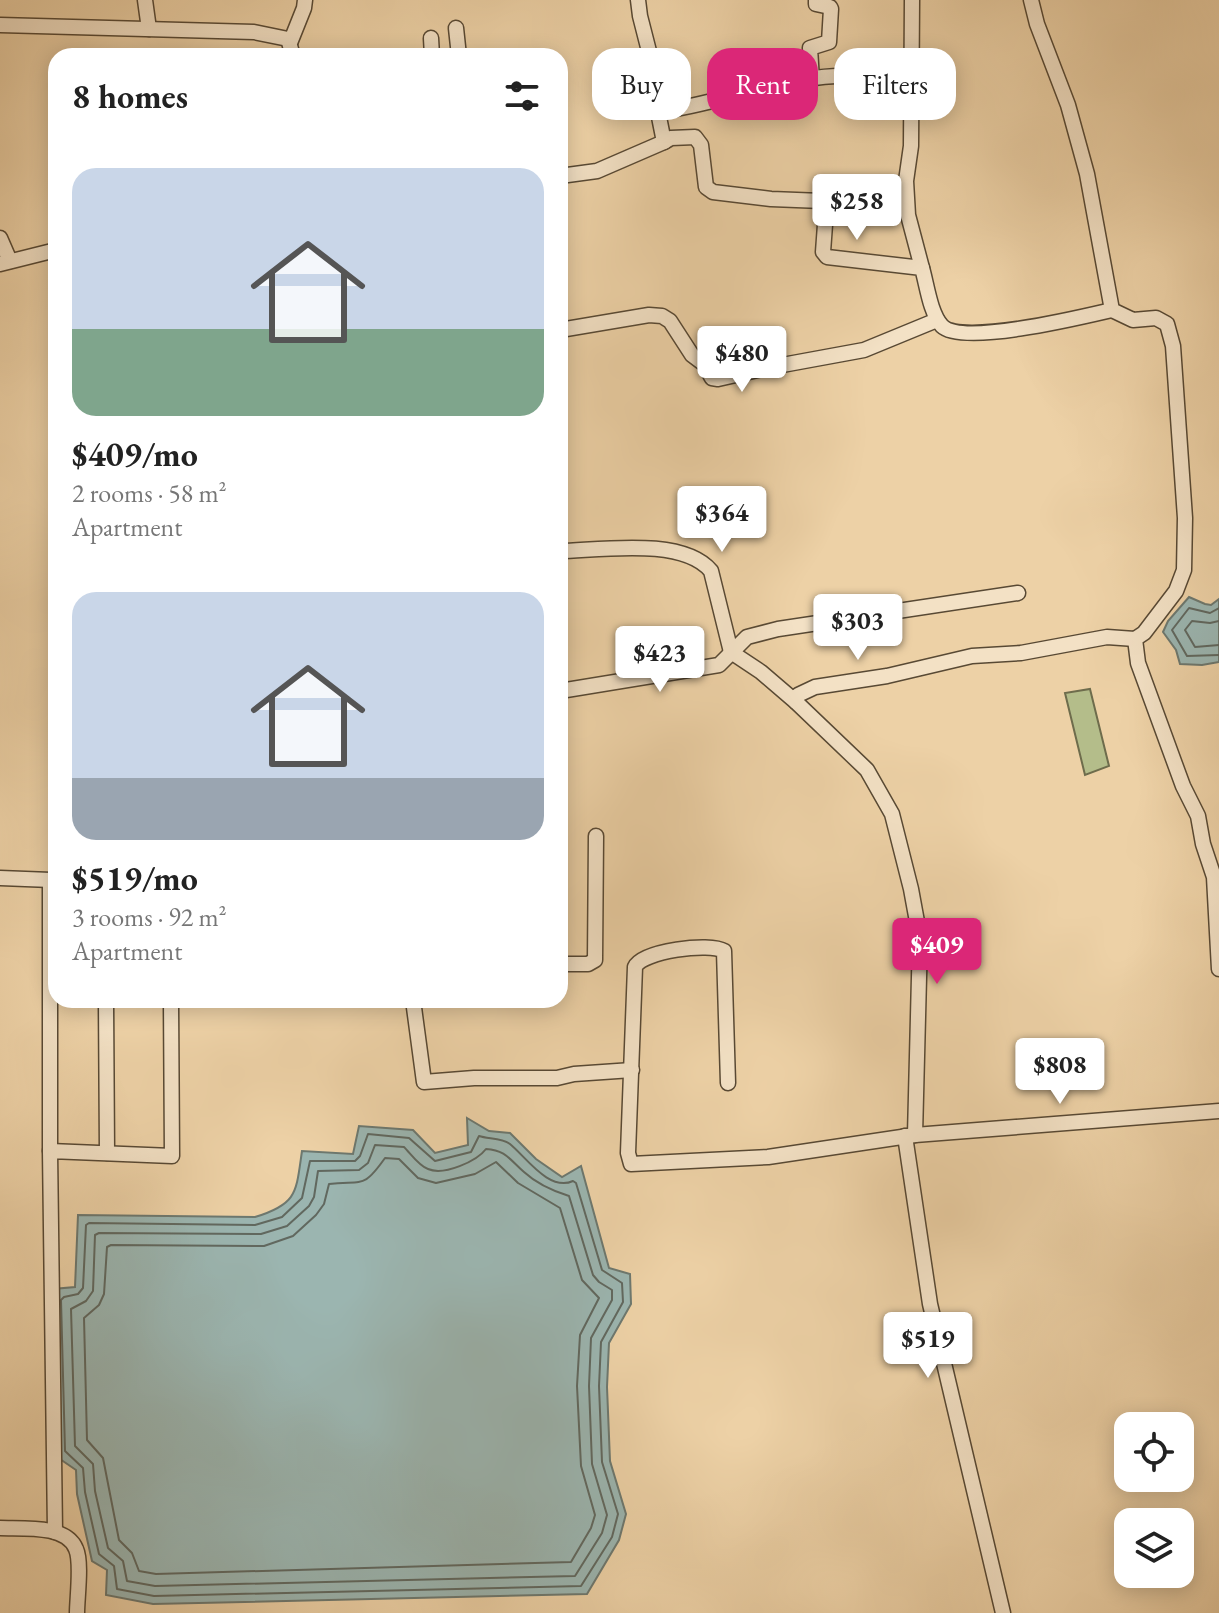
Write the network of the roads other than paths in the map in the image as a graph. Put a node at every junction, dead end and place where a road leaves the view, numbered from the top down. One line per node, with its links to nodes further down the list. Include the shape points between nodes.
1 (145, 0): 9 (street)
2 (305, 0): 12 (street)
3 (638, 0): 15 (street)
4 (816, 0): 16 (street, via 831,9 829,42)
5 (912, 0): 17 (street)
6 (1031, 0): 26 (street, via 1087,174)
7 (0, 25): 9 (street)
8 (456, 28): 14 (street)
9 (149, 29): 11 (street, via 254,32 283,36)
10 (431, 38): 13 (street)
11 (291, 48)
12 (293, 48)
13 (432, 48)
14 (458, 48)
15 (648, 48)
16 (810, 48)
17 (911, 48)
18 (660, 120): 20 (street)
19 (911, 120): 25 (street, via 906,193)
20 (664, 142): 21 (street, via 597,171); 25 (street, via 695,137 701,145 706,187 713,192 822,201 827,257)
21 (568, 175)
22 (0, 238): 24 (street)
23 (48, 252): 24 (street)
24 (5, 262)
25 (922, 268): 27 (street)
26 (1112, 310): 27 (street, via 985,333 958,334); 31 (street, via 1133,320 1156,318 1167,324 1173,346 1184,570 1168,601)
27 (937, 320): 28 (street, via 864,350 718,379 662,316)
28 (568, 329)
29 (568, 551): 32 (street, via 664,549 703,562 711,571)
30 (1018, 593): 32 (street, via 778,629 747,637)
31 (1135, 639): 34 (street, via 1107,637 972,656 815,687 798,695); 39 (street, via 1138,663 1198,816 1214,877)
32 (731, 652): 33 (street, via 726,661 710,667); 34 (street)
33 (568, 690)
34 (796, 702): 47 (street, via 867,770 892,814 920,938)
35 (596, 836): 38 (street, via 595,960)
36 (0, 878): 37 (street)
37 (48, 879)
38 (568, 964)
39 (1219, 969)
40 (52, 1008): 48 (street)
41 (106, 1008): 49 (street)
42 (171, 1008): 49 (street, via 173,1155)
43 (414, 1008): 44 (street, via 424,1082)
44 (632, 1070): 45 (street, via 637,962 716,947 725,956); 47 (street, via 631,1164 768,1157)
45 (728, 1083)
46 (1219, 1111): 47 (street)
47 (910, 1136): 53 (street, via 930,1304)
48 (50, 1151): 49 (street); 51 (street)
49 (107, 1153)
50 (0, 1528): 51 (street)
51 (55, 1532): 52 (street, via 77,1550)
52 (77, 1613)
53 (1003, 1613)

